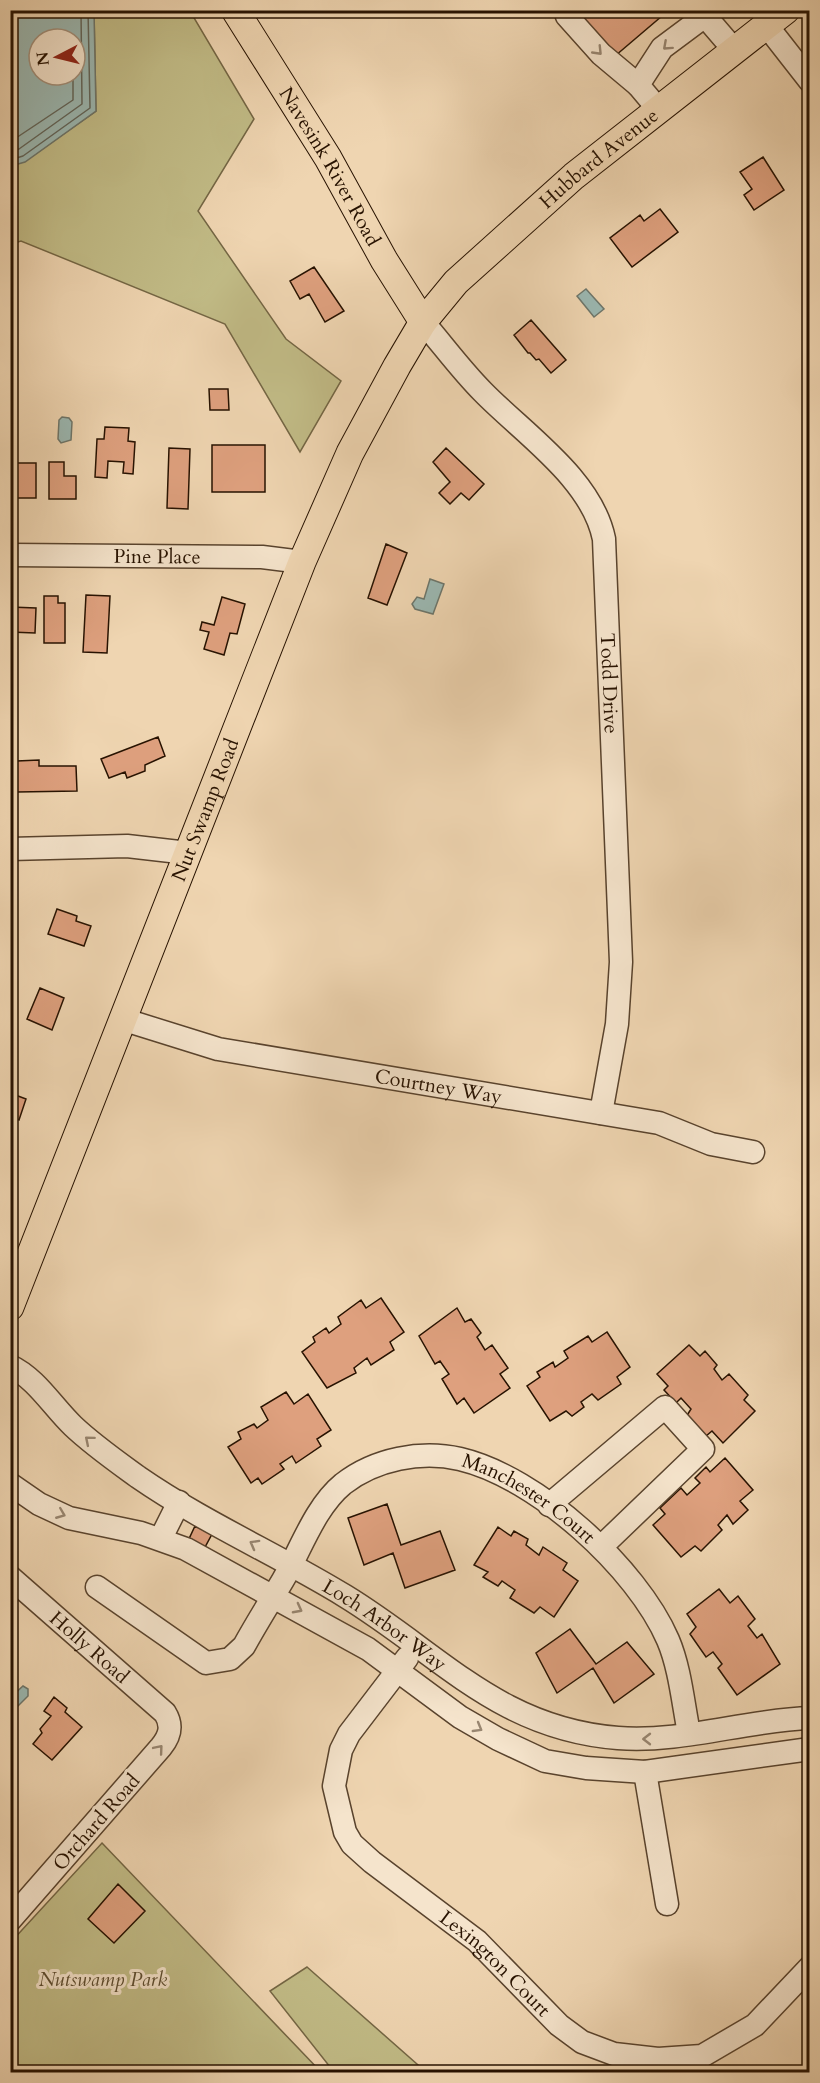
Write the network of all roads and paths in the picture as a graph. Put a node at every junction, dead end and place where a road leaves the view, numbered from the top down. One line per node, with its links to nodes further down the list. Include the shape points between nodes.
1 (236, 10): 9 (main road, Navesink River Road)
2 (565, 10): 7 (street, one-way to 7, via 601,54)
3 (709, 13): 5 (street); 7 (street, one-way to 7, via 662,48)
4 (776, 18): 5 (main road, Hubbard Avenue); 6 (street)
5 (735, 51): 8 (main road, Hubbard Avenue)
6 (810, 81)
7 (638, 85): 8 (street)
8 (659, 110): 9 (main road, Hubbard Avenue, via 530,214 456,282)
9 (423, 322): 11 (main road, Nut Swamp Road, via 350,453); 15 (street, Todd Drive, via 481,390 582,489 601,524 621,962 617,1024)
10 (10, 555): 11 (street, Pine Place, via 262,556)
11 (302, 562): 13 (main road, Nut Swamp Road)
12 (10, 849): 13 (street, via 127,846)
13 (188, 853): 14 (main road, Nut Swamp Road)
14 (125, 1020): 15 (street, Courtney Way, via 218,1049); 17 (main road, Nut Swamp Road)
15 (601, 1113): 16 (street, Courtney Way, via 659,1123 711,1144)
16 (753, 1152)
17 (10, 1307)
18 (10, 1366): 20 (street, Loch Arbor Way, one-way to 18, via 93,1444)
19 (10, 1484): 22 (street, Loch Arbor Way, one-way to 22, via 69,1518)
20 (179, 1502): 22 (street); 24 (street, Loch Arbor Way, one-way to 20)
21 (549, 1505): 23 (street, Manchester Court); 23 (street, via 665,1407 703,1449); 24 (street, Manchester Court, via 475,1464 444,1456 407,1457 371,1467 343,1484 312,1526)
22 (161, 1538): 27 (street, Loch Arbor Way)
23 (601, 1547): 35 (street, Manchester Court, via 636,1587 668,1640)
24 (291, 1564): 27 (street, Manchester Court); 28 (street, Loch Arbor Way)
25 (10, 1576): 33 (street, Holly Road, via 133,1683)
26 (97, 1587): 27 (street, Manchester Court, via 206,1664 230,1659 244,1646)
27 (272, 1595): 29 (street, Loch Arbor Way, one-way to 29, via 368,1649)
28 (418, 1645): 29 (street, Lexington Court); 30 (street, Loch Arbor Way)
29 (397, 1670): 31 (street, Loch Arbor Way); 43 (street, Lexington Court, via 349,1734 336,1768 334,1786 340,1820 352,1844 477,1941 559,2025 595,2048)
30 (467, 1682): 31 (street); 35 (street, Loch Arbor Way, one-way to 30, via 659,1739 618,1738 557,1727 519,1714)
31 (446, 1707): 38 (street, Loch Arbor Way, one-way to 38, via 498,1739 546,1761)
32 (810, 1718): 34 (street, Loch Arbor Way)
33 (169, 1720): 40 (street, Orchard Road, one-way to 33, via 169,1737)
34 (747, 1726): 35 (street, Loch Arbor Way); 37 (street)
35 (689, 1733)
36 (810, 1749): 37 (street, Loch Arbor Way)
37 (751, 1756): 38 (street, Loch Arbor Way)
38 (645, 1772): 39 (street)
39 (667, 1904)
40 (10, 1920)
41 (810, 1967): 42 (street, Lexington Court, via 755,2025)
42 (703, 2064): 43 (street, Lexington Court)
43 (648, 2066)

